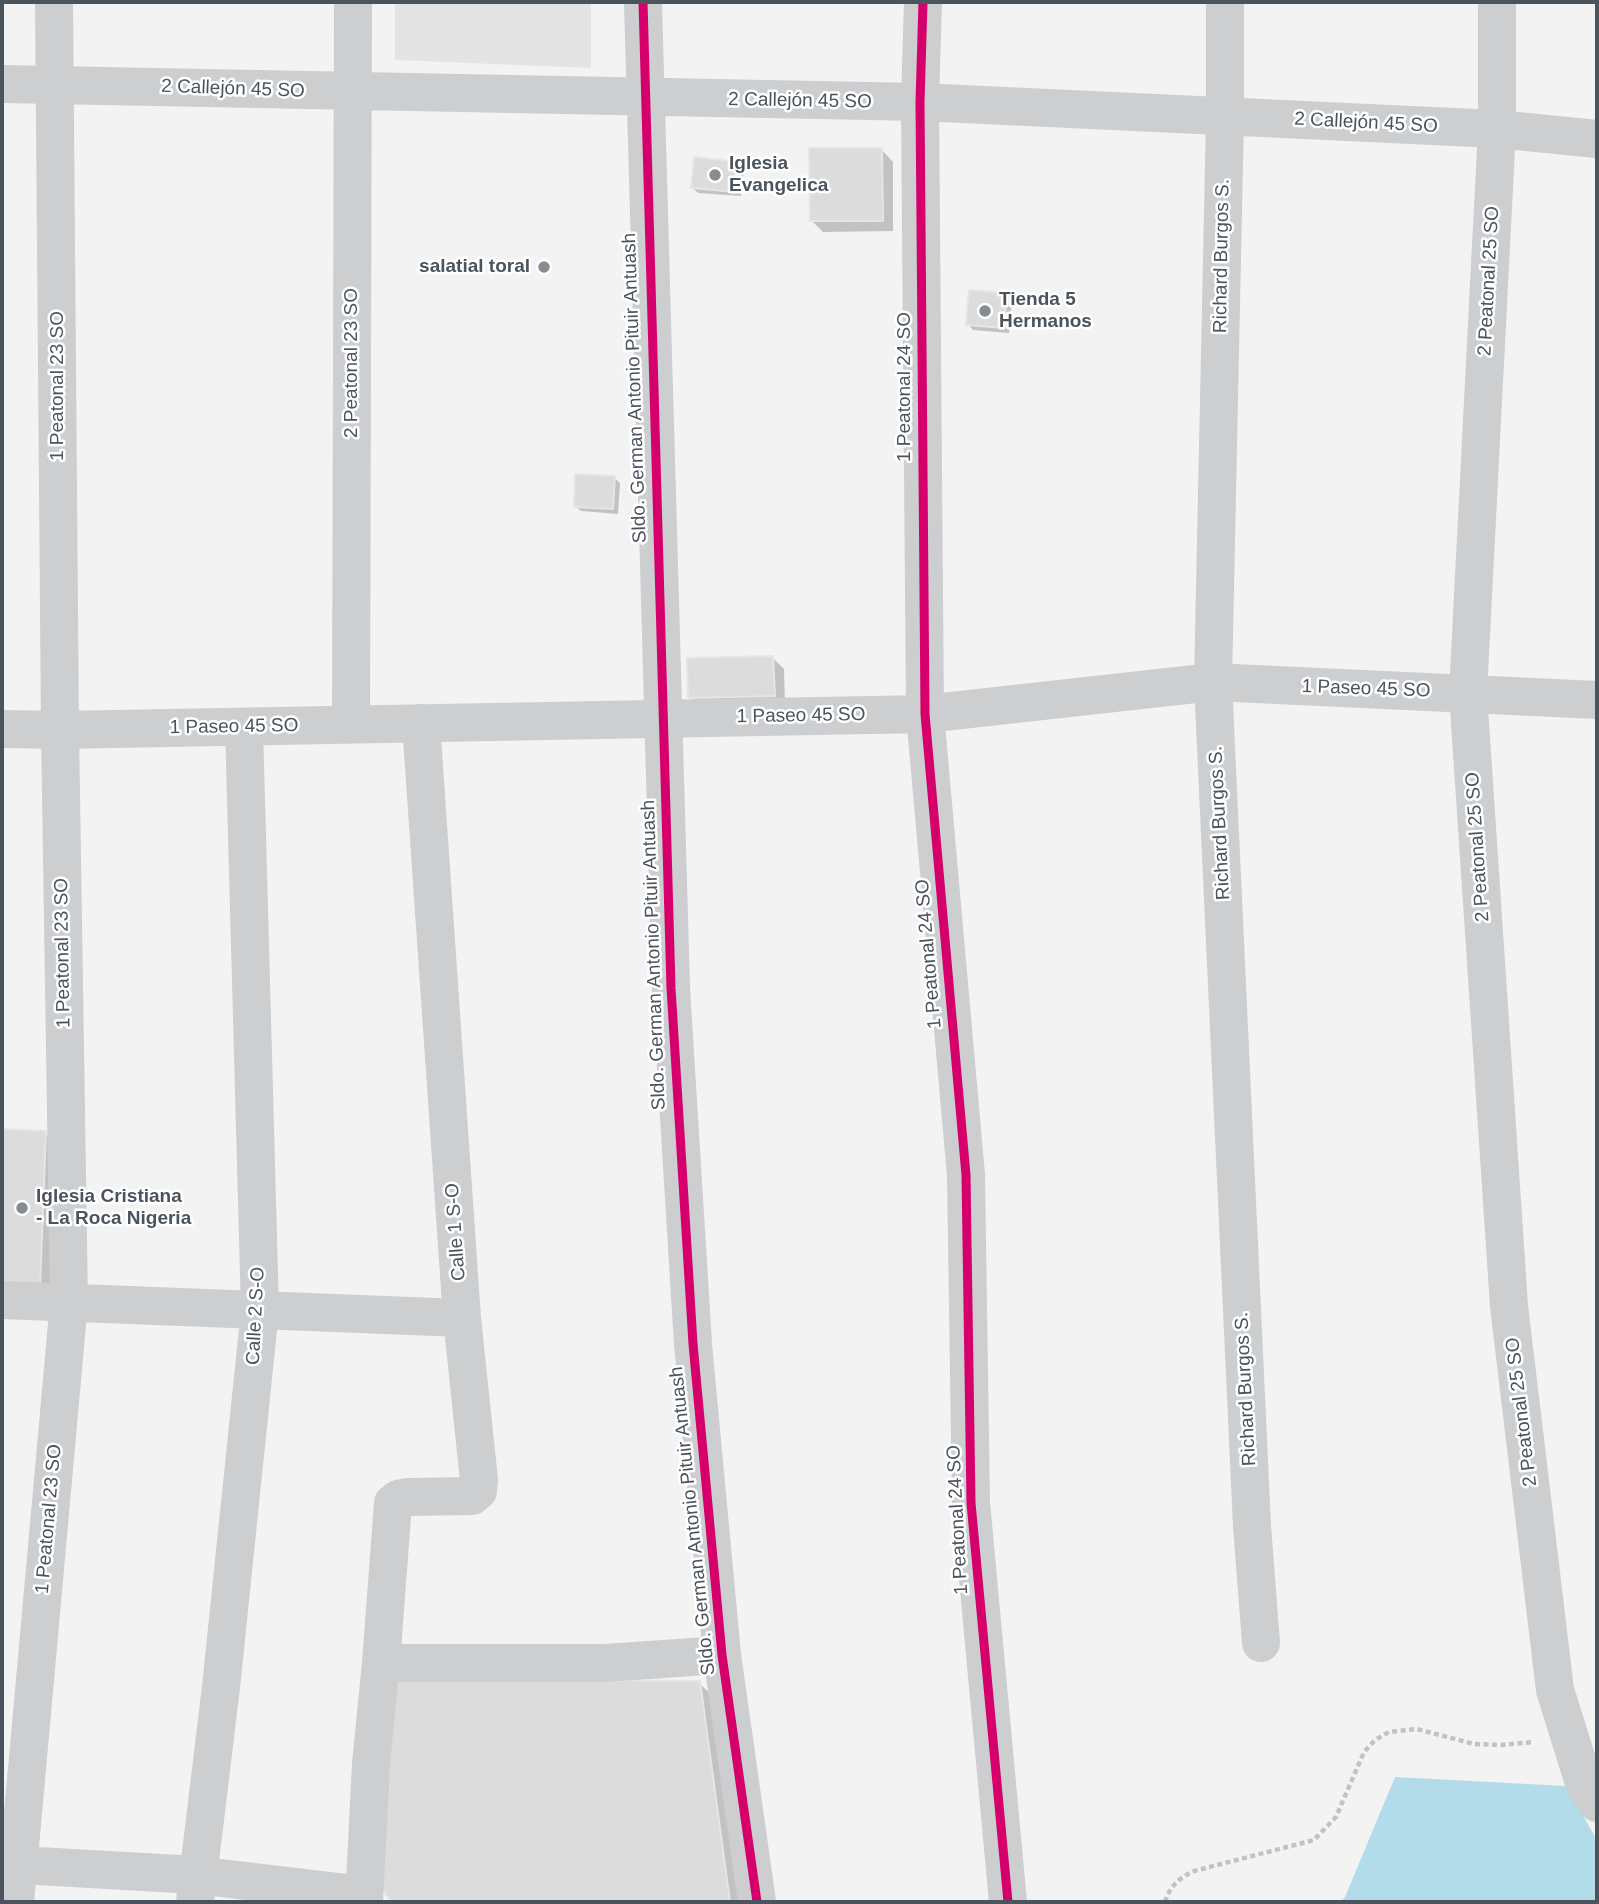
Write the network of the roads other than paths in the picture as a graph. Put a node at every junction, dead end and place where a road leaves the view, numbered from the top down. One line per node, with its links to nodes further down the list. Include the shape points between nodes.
1 (54, 2): 8 (street, 1 Peatonal 23 SO)
2 (353, 2): 9 (street, 2 Peatonal 23 SO)
3 (643, 2): 10 (street, Sldo. German Antonio Pituir Antuash)
4 (923, 2): 11 (street, 1 Peatonal 24 SO)
5 (1225, 2): 12 (street, Richard Burgos S.)
6 (1497, 2): 13 (street, 2 Peatonal 25 SO)
7 (2, 84): 8 (street, 2 Callejón 45 SO)
8 (55, 84): 9 (street, 2 Callejón 45 SO); 24 (street, 1 Peatonal 23 SO)
9 (353, 93): 10 (street, 2 Callejón 45 SO); 21 (street, 2 Peatonal 23 SO)
10 (644, 99): 11 (street, 2 Callejón 45 SO); 19 (street, Sldo. German Antonio Pituir Antuash)
11 (920, 102): 12 (street, 2 Callejón 45 SO); 18 (street, 1 Peatonal 24 SO)
12 (1225, 117): 13 (street, 2 Callejón 45 SO); 15 (street, Richard Burgos S.)
13 (1497, 129): 14 (street, 2 Callejón 45 SO); 16 (street, 2 Peatonal 25 SO)
14 (1597, 139)
15 (1213, 682): 16 (street, 1 Paseo 45 SO); 18 (street, 1 Paseo 45 SO); 29 (street, Richard Burgos S.)
16 (1468, 693): 17 (street, 1 Paseo 45 SO); 32 (street, 2 Peatonal 25 SO, via 1509,1306 1555,1690 1585,1786)
17 (1597, 700)
18 (925, 714): 19 (street, 1 Paseo 45 SO); 38 (street, 1 Peatonal 24 SO, via 966,1175 971,1503)
19 (663, 718): 20 (street, 1 Paseo 45 SO); 30 (street, Sldo. German Antonio Pituir Antuash, via 671,988 693,1344)
20 (421, 723): 21 (street, 1 Paseo 45 SO); 28 (street, Calle 1 S-O)
21 (351, 725): 22 (street, 1 Paseo 45 SO)
22 (244, 727): 24 (street, 1 Paseo 45 SO); 27 (street, Calle 2 S-O)
23 (2, 729): 24 (street, 1 Paseo 45 SO)
24 (60, 730): 26 (street, 1 Peatonal 23 SO)
25 (2, 1300): 26 (street)
26 (69, 1302): 27 (street); 33 (street, 1 Peatonal 23 SO)
27 (260, 1310): 28 (street); 34 (street, Calle 2 S-O, via 222,1687)
28 (462, 1318): 31 (street, Calle 1 S-O, via 478,1491 472,1496 408,1497 393,1503)
29 (1261, 1643)
30 (722, 1655): 31 (street, via 605,1662); 37 (street, Sldo. German Antonio Pituir Antuash)
31 (381, 1663): 35 (street)
32 (1597, 1802)
33 (10, 1864): 34 (street); 36 (street, 1 Peatonal 23 SO)
34 (195, 1889): 35 (street)
35 (364, 1898)
36 (15, 1902)
37 (757, 1902)
38 (1008, 1902)

